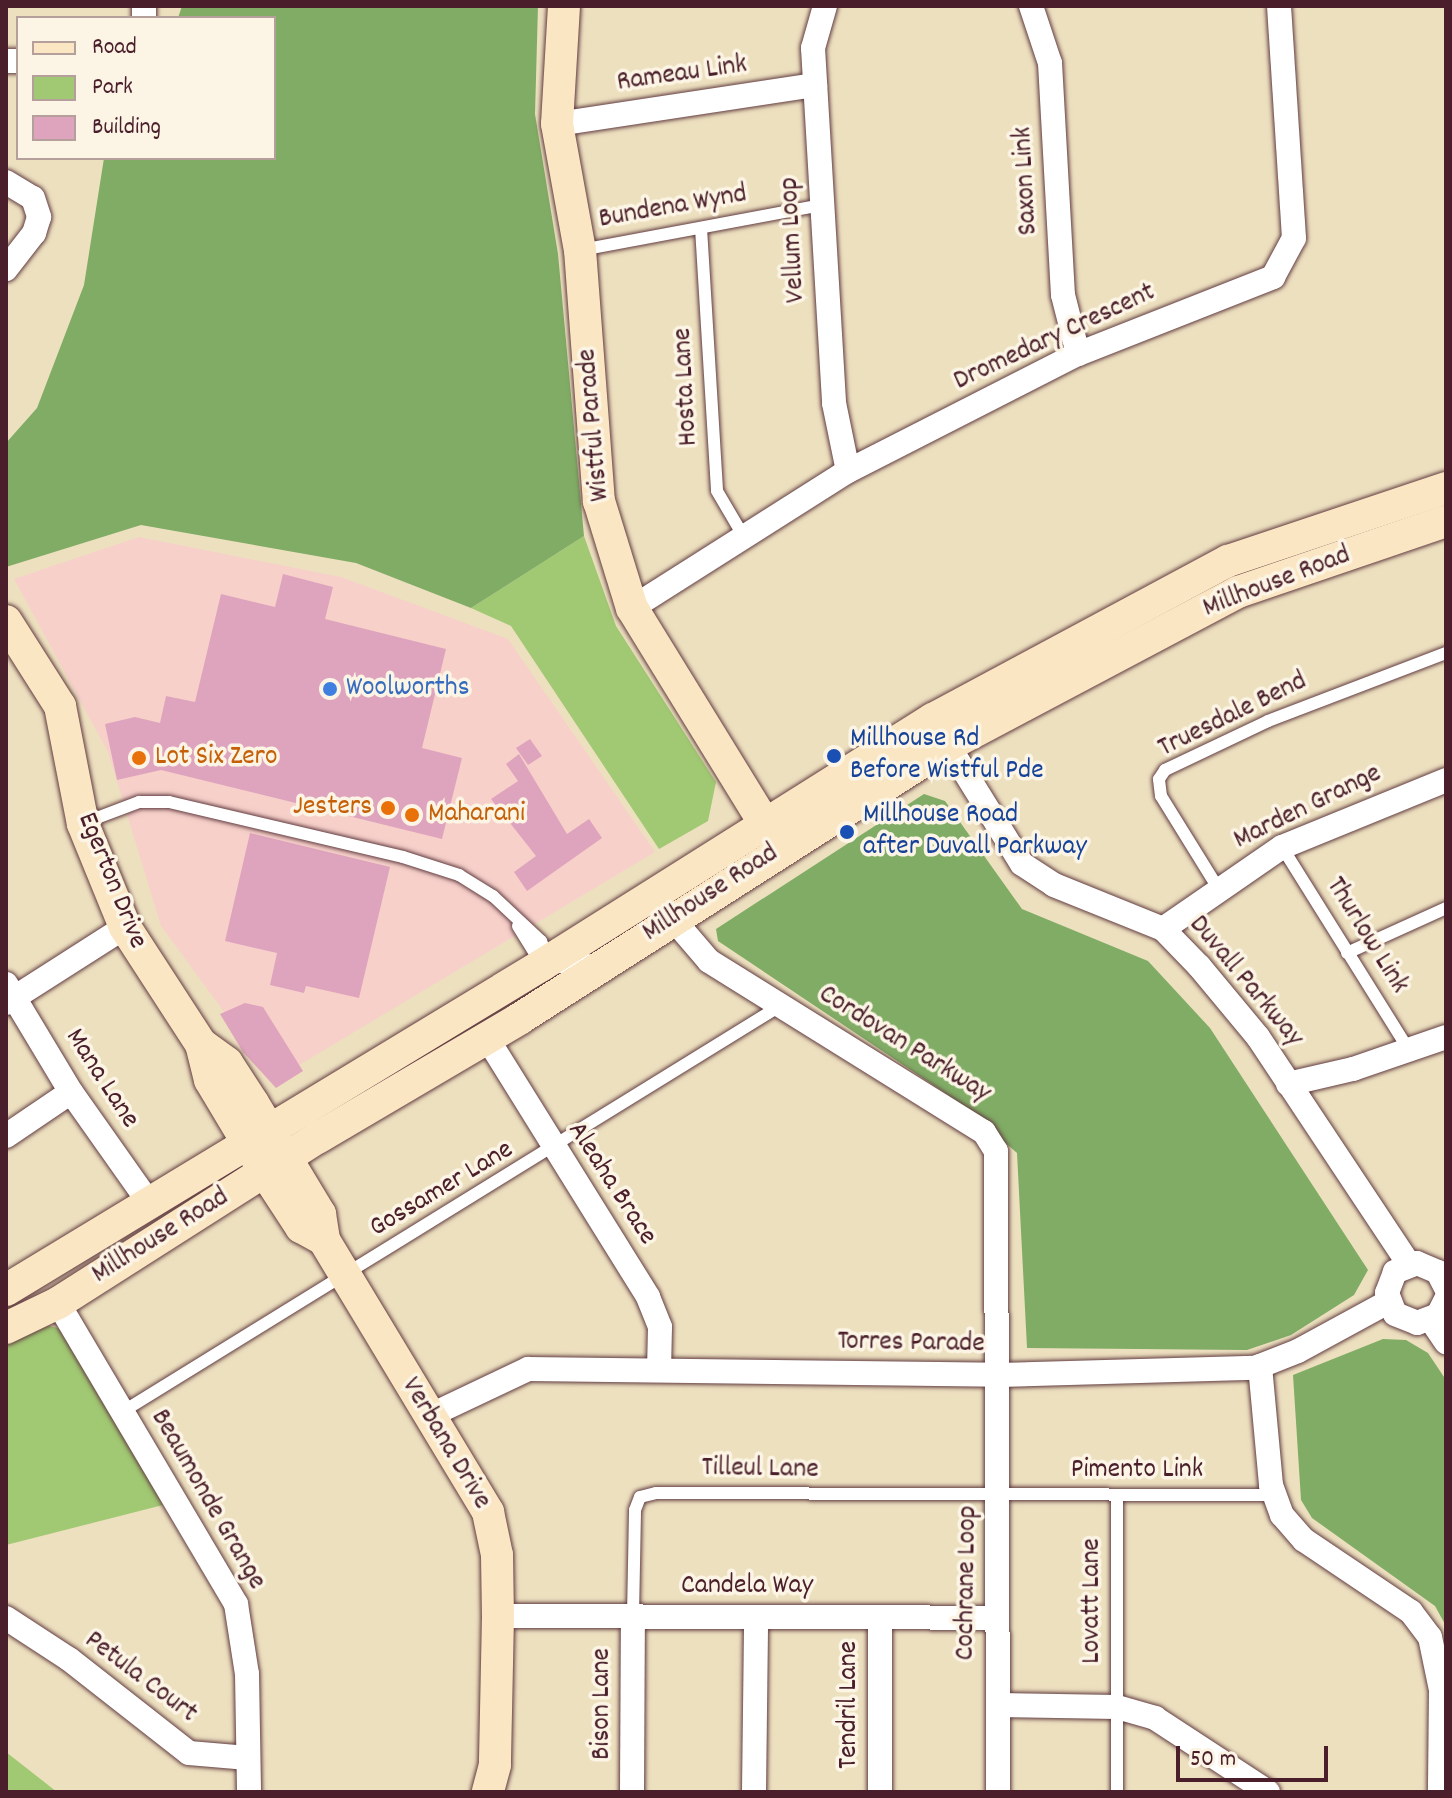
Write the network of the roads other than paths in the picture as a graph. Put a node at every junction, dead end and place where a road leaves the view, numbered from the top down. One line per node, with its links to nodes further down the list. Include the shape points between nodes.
1 (564, 6): 6 (main road, Wistful Parade)
2 (825, 6): 5 (street, Vellum Loop, via 813,48)
3 (1031, 6): 12 (street, Saxon Link, via 1050,63 1063,295)
4 (1279, 6): 12 (street, Dromedary Crescent, via 1294,238 1273,277)
5 (815, 85): 6 (street, Rameau Link); 8 (street, Vellum Loop)
6 (557, 124): 10 (main road, Wistful Parade)
7 (6, 182): 11 (street, via 33,198 39,217 34,233)
8 (822, 205): 9 (lane, Bundena Wynd); 13 (street, Vellum Loop, via 834,403)
9 (701, 228): 10 (lane, Bundena Wynd); 16 (lane, Hosta Lane, via 717,491)
10 (580, 250): 19 (main road, Wistful Parade, via 599,501)
11 (6, 269)
12 (1078, 354): 13 (street, Dromedary Crescent)
13 (848, 471): 16 (street, Dromedary Crescent)
14 (1446, 488): 17 (main road, Millhouse Road)
15 (1446, 521): 18 (main road, Millhouse Road)
16 (744, 537): 19 (street, Dromedary Crescent)
17 (1228, 561): 18 (main road); 22 (main road, Millhouse Road)
18 (1238, 592): 22 (main road, Millhouse Road)
19 (632, 608): 25 (main road, Wistful Parade)
20 (7, 624): 24 (main road, Egerton Drive, via 60,706)
21 (1446, 653): 27 (lane, Truesdale Bend, via 1268,721 1165,770 1159,779 1161,796)
22 (940, 733): 25 (main road, Millhouse Road); 31 (street, Duvall Parkway, via 1022,864 1054,885)
23 (1446, 780): 26 (street, Marden Grange)
24 (83, 824): 30 (main road, Egerton Drive); 34 (lane, via 139,802 169,802 459,875 493,896 517,923)
25 (773, 838): 29 (main road, Millhouse Road); 34 (main road, Millhouse Road)
26 (1282, 847): 27 (street, Marden Grange); 33 (lane, Thurlow Link)
27 (1218, 888): 31 (street, Marden Grange)
28 (1446, 908): 33 (lane)
29 (673, 919): 32 (main road, Millhouse Road); 36 (street, Cordovan Parkway, via 709,961)
30 (125, 927): 35 (street); 45 (main road, Egerton Drive, via 201,1044 210,1080)
31 (1163, 929): 41 (street, Duvall Parkway, via 1258,1037)
32 (639, 941): 34 (lane, via 617,941 568,968); 37 (main road, Millhouse Road)
33 (1347, 953): 40 (lane, Thurlow Link)
34 (544, 973): 37 (lane); 45 (main road, Millhouse Road)
35 (9, 995): 42 (street, Mana Lane)
36 (783, 1004): 44 (lane, Gossamer Lane); 59 (street, Cordovan Parkway, via 984,1132 996,1151)
37 (519, 1019): 39 (main road, Millhouse Road)
38 (1446, 1037): 40 (street)
39 (487, 1038): 44 (street, Aleaha Brace); 45 (main road, Millhouse Road)
40 (1409, 1050): 41 (street)
41 (1288, 1084): 47 (street, Duvall Parkway)
42 (71, 1092): 43 (street); 46 (street, Mana Lane)
43 (6, 1136)
44 (553, 1151): 48 (lane, Gossamer Lane); 58 (street, Aleaha Brace, via 648,1297 660,1327)
45 (267, 1152): 46 (main road, Millhouse Road); 48 (main road, Verbana Drive, via 320,1214 324,1240); 53 (main road, Millhouse Road)
46 (150, 1204): 50 (main road, Millhouse Road)
47 (1409, 1264): 49 (street, via 1427,1265); 52 (street, via 1388,1283)
48 (346, 1276): 60 (lane, Gossamer Lane); 61 (main road, Verbana Drive)
49 (1446, 1284)
50 (6, 1290)
51 (1446, 1299): 54 (street)
52 (1388, 1302): 54 (street, via 1406,1321); 57 (street, Torres Parade)
53 (58, 1303): 55 (main road, Millhouse Road); 60 (street, Beaumonde Grange)
54 (1431, 1320): 56 (street)
55 (6, 1328)
56 (1446, 1342)
57 (1260, 1366): 59 (street, Torres Parade, via 1206,1373); 63 (street)
58 (659, 1370): 59 (street, Torres Parade); 61 (street, Torres Parade, via 528,1369)
59 (999, 1375): 64 (street, Cochrane Loop)
60 (122, 1412): 73 (street, Beaumonde Grange, via 236,1604 247,1674)
61 (429, 1416): 65 (main road, Verbana Drive, via 488,1512 497,1555)
62 (1117, 1495): 63 (lane, Pimento Link); 64 (lane, Pimento Link); 72 (lane, Lovatt Lane)
63 (1274, 1495): 82 (street, via 1282,1515 1304,1540 1411,1612 1430,1637 1441,1690)
64 (999, 1496): 66 (lane, Tilleul Lane, via 640,1497 635,1510); 70 (street, Cochrane Loop)
65 (498, 1616): 66 (street, Candela Way); 74 (main road, Verbana Drive)
66 (633, 1616): 69 (street, Candela Way); 77 (street, Bison Lane)
67 (880, 1617): 69 (street, Candela Way); 70 (street, Candela Way); 79 (street, Tendril Lane)
68 (6, 1618): 73 (street, Petula Court, via 69,1659 189,1753)
69 (756, 1618): 78 (street)
70 (996, 1618): 71 (street, Cochrane Loop)
71 (998, 1705): 72 (street); 80 (street, Cochrane Loop)
72 (1117, 1707): 75 (street, via 1155,1718); 81 (lane, Lovatt Lane)
73 (248, 1758): 76 (street, Beaumonde Grange)
74 (494, 1783)
75 (1261, 1790)
76 (249, 1792)
77 (632, 1792)
78 (754, 1792)
79 (880, 1792)
80 (998, 1792)
81 (1117, 1792)
82 (1440, 1792)

